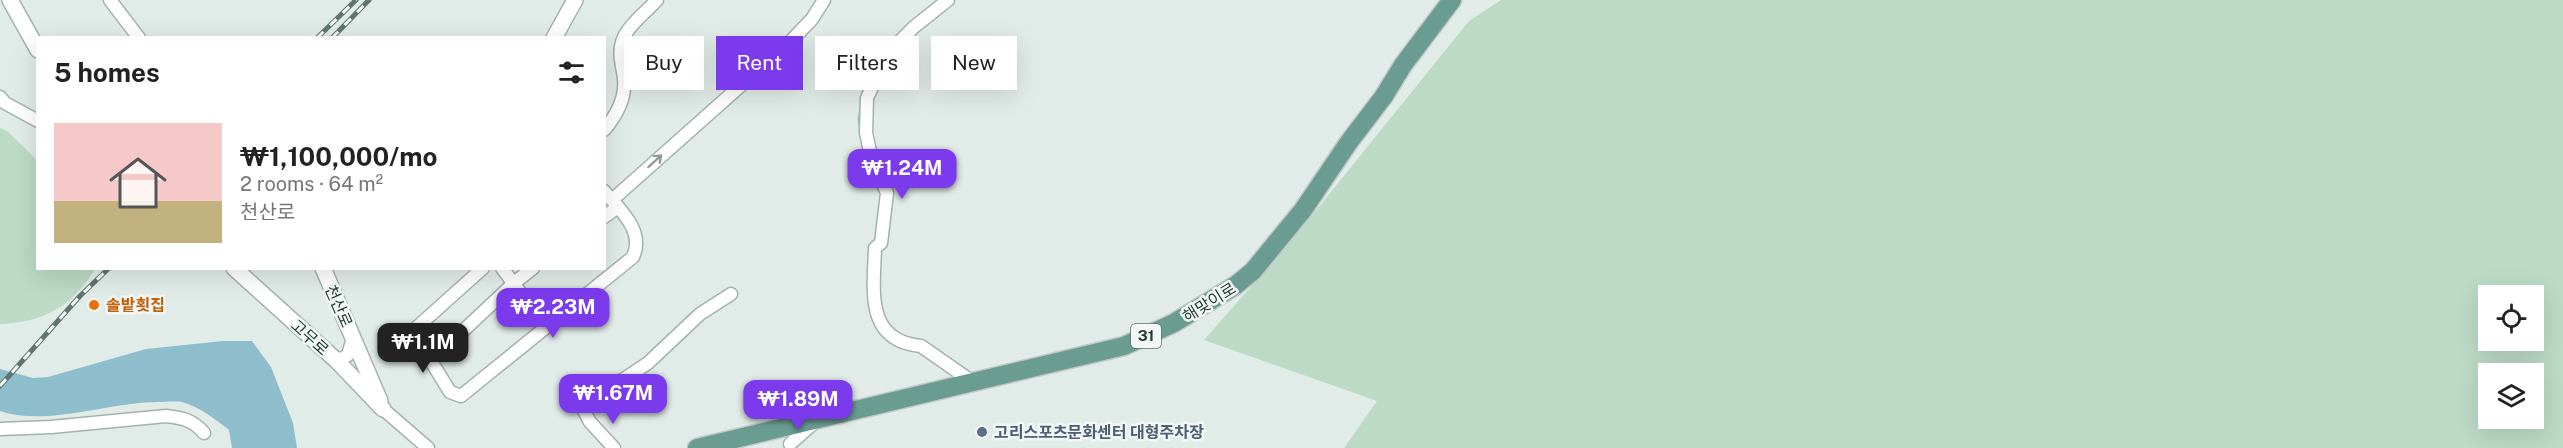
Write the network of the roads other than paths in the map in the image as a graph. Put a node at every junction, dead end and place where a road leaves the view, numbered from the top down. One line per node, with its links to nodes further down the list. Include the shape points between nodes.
1 (10, 0): 10 (street)
2 (110, 0): 8 (street)
3 (575, 0): 9 (street)
4 (657, 0): 13 (street, via 628,30 622,42 624,93)
5 (824, 0): 14 (street, one-way to 5, via 792,40)
6 (948, 0): 26 (street, via 888,53 867,98 866,133 887,193 881,243 875,248 874,298 880,325 888,333 921,346)
7 (1452, 0): 26 (main road, 해맞이로 / 31, via 1403,64 1304,210 1254,271 1174,323 1124,346)
8 (137, 36)
9 (555, 36)
10 (36, 46)
11 (0, 97): 12 (street)
12 (36, 120)
13 (606, 128)
14 (611, 199): 22 (street, via 638,238 633,257)
15 (236, 270): 24 (street, 고무로)
16 (324, 270): 23 (street, 천산로)
17 (481, 270): 25 (street, via 415,329 414,336)
18 (504, 270): 20 (street)
19 (530, 270): 20 (street)
20 (514, 283): 22 (street); 25 (street)
21 (731, 294): 35 (street, via 700,314 648,363 582,407)
22 (545, 326): 25 (street, via 461,396 450,392)
23 (353, 338): 24 (street, via 348,355); 27 (street, 천산로)
24 (337, 361): 27 (street, 고무로)
25 (431, 361)
26 (974, 383): 28 (main road, 해맞이로 / 31)
27 (383, 409): 34 (street)
28 (821, 417): 30 (main road, 해맞이로 / 31); 33 (street)
29 (0, 429): 31 (street, via 166,416 184,418)
30 (774, 430): 32 (main road, 해맞이로 / 31); 33 (street)
31 (204, 433)
32 (726, 445): 36 (main road, 해맞이로 / 31)
33 (790, 446)
34 (428, 448)
35 (614, 448)
36 (697, 448)

